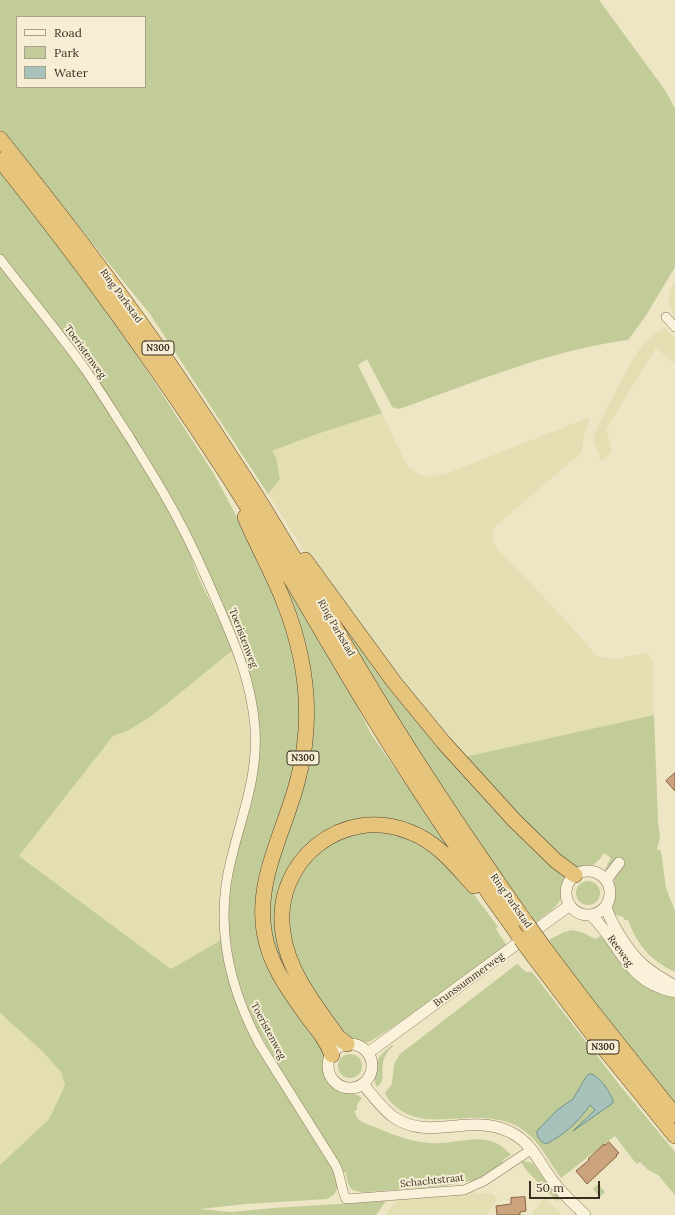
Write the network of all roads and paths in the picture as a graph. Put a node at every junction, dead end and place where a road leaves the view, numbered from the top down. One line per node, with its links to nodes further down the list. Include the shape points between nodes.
1 (0, 139): 7 (highway, Ring Parkstad / N300, via 52,204 153,340)
2 (0, 160): 6 (highway, Ring Parkstad / N300, via 124,322)
3 (0, 259): 25 (street, Toeristenweg, via 84,368 149,468 182,526 241,659 252,705 255,729 254,760 249,795 231,858 226,889 225,938 230,968 239,1000 251,1028 336,1166)
4 (666, 317): 5 (street)
5 (675, 327)
6 (226, 474): 14 (highway, Ring Parkstad / N300, via 391,746 482,884); 20 (highway, N300, via 294,628 303,663 307,702 306,738 301,769 263,890 264,933 278,972)
7 (257, 497): 9 (highway, N300, via 429,726 519,825 556,861); 14 (highway, Ring Parkstad / N300, via 359,669)
8 (619, 863): 10 (street)
9 (576, 875): 10 (street, via 583,871 593,871); 11 (street, via 570,880 566,890)
10 (606, 880): 12 (street, via 610,896)
11 (570, 906): 13 (street, via 577,912); 19 (street, Brunssummerweg)
12 (606, 906): 13 (street); 16 (street, Reeweg, via 610,919 633,955 652,972)
13 (591, 915): 17 (street, Reeweg, via 638,974 654,985)
14 (520, 925): 15 (highway, Ring Parkstad / N300, bridge); 18 (highway, N300, via 424,838 396,827 362,825 341,831 322,841 300,863 288,885 282,909 283,934 295,972 334,1032)
15 (540, 953): 22 (highway, Ring Parkstad / N300, via 602,1024); 23 (highway, Ring Parkstad / N300, via 590,1030)
16 (675, 986)
17 (675, 992)
18 (347, 1044): 19 (street, via 356,1045); 20 (street)
19 (368, 1053): 21 (street, via 372,1070 368,1080)
20 (332, 1054): 21 (street, via 328,1070 337,1084 347,1088)
21 (363, 1084): 24 (street, via 392,1116 403,1122 425,1128 488,1124 514,1134)
22 (675, 1115)
23 (675, 1136)
24 (532, 1148): 25 (street, Schachtstraat, via 484,1181 464,1190); 26 (street, via 554,1183)
25 (346, 1199)
26 (585, 1215)

